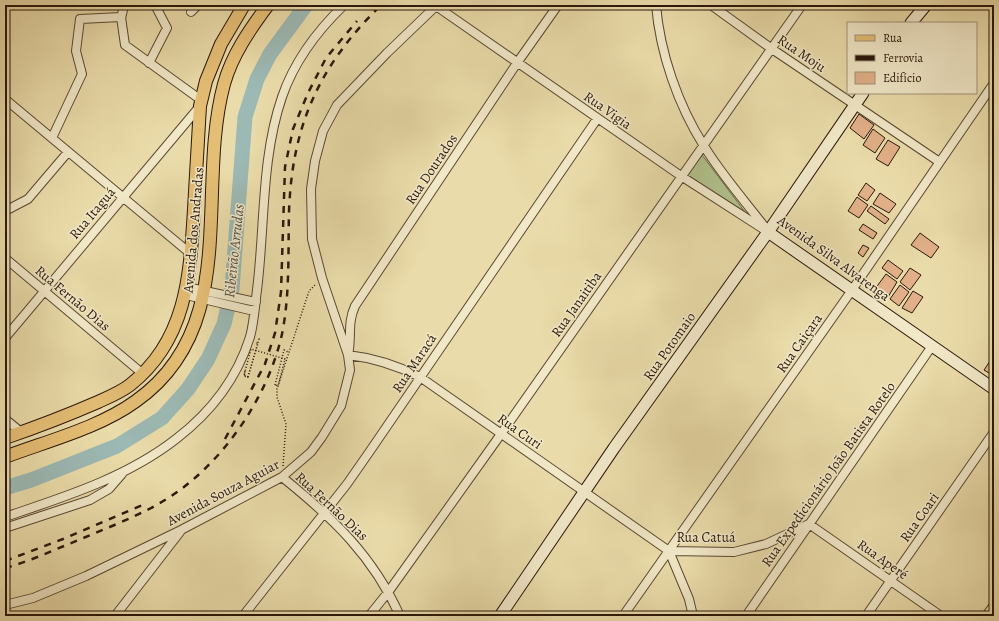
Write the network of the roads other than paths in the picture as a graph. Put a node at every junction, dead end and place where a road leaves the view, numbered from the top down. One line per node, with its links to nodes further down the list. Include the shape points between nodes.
1 (124, 5): 15 (street)
2 (155, 5): 18 (street, via 167,28)
3 (198, 5): 14 (street)
4 (244, 5): 22 (main road, Avenida dos Andradas, via 221,44)
5 (259, 5): 6 (main road)
6 (267, 5): 39 (main road, Avenida dos Andradas, via 237,52 224,83 216,137)
7 (344, 5): 40 (street, via 316,35 282,96 268,168)
8 (558, 5): 19 (street, Rua Dourados)
9 (656, 5): 27 (street, Avenida Silva Alvarenga, via 664,51 672,76 681,101)
10 (711, 5): 17 (street, Rua Moju)
11 (802, 5): 17 (street, Rua Janaitiba)
12 (926, 5): 16 (street)
13 (437, 6): 19 (street, Rua Vigia); 44 (street, Avenida Souza Aguiar, via 337,105 324,132 315,161 311,189 312,239 322,278)
14 (192, 12)
15 (121, 19): 18 (street, via 125,45); 26 (street, via 80,19 76,51 82,74)
16 (912, 22)
17 (772, 49): 24 (street, Rua Moju); 27 (street, Rua Janaitiba)
18 (149, 63): 22 (street)
19 (517, 63): 25 (street, Rua Vigia); 44 (street, Rua Dourados, via 355,306 350,316)
20 (994, 83): 29 (street, Rua Caiçara)
21 (861, 94): 24 (street, Rua Potomaio)
22 (200, 98): 31 (street, Rua Itaguá); 34 (main road, Avenida dos Andradas)
23 (5, 99): 26 (street)
24 (855, 104): 29 (street, Rua Moju); 33 (street, Rua Potomaio)
25 (597, 119): 30 (street, Rua Vigia); 46 (street, Rua Maracá)
26 (52, 138): 28 (street)
27 (703, 145): 30 (street, Rua Janaitiba); 33 (street, Avenida Silva Alvarenga)
28 (68, 152): 31 (street); 32 (street, via 28,199)
29 (938, 161): 36 (street, Rua Caiçara)
30 (681, 176): 33 (street, Rua Vigia); 51 (street, Rua Janaitiba)
31 (123, 197): 34 (street); 38 (street, Rua Itaguá)
32 (5, 211)
33 (768, 232): 36 (street, Avenida Silva Alvarenga); 56 (street, Rua Potomaio)
34 (191, 254): 37 (main road, Avenida dos Andradas)
35 (5, 258): 38 (street, Rua Fernão Dias)
36 (852, 290): 43 (street, Avenida Silva Alvarenga); 62 (street, Rua Caiçara)
37 (187, 291): 39 (street); 45 (main road, Avenida dos Andradas, via 170,337)
38 (44, 292): 42 (street, Rua Itaguá); 45 (street, Rua Fernão Dias)
39 (206, 296): 40 (street); 41 (street); 53 (main road, Avenida dos Andradas, via 182,353 146,394 100,421)
40 (252, 301): 41 (street)
41 (250, 310): 54 (street, via 252,339 235,373 220,395 176,440)
42 (5, 338)
43 (932, 346): 47 (street, Avenida Silva Alvarenga); 59 (street, Rua Expedicionário João Batista Rotelo)
44 (348, 355): 46 (street, Rua Curi, via 369,357 393,364); 55 (street, Avenida Souza Aguiar, via 350,370 346,389 332,423 311,452)
45 (143, 374): 49 (main road, Avenida dos Andradas, via 129,386 112,395)
46 (420, 377): 51 (street, Rua Curi); 57 (street, Rua Maracá)
47 (994, 389)
48 (5, 419): 49 (street)
49 (21, 432): 52 (main road, Avenida dos Andradas)
50 (994, 432): 63 (street, Rua Coari)
51 (501, 434): 56 (street, Rua Curi); 64 (street, Rua Janaitiba)
52 (5, 438)
53 (5, 457)
54 (124, 472): 58 (street); 60 (street, via 109,489 90,500)
55 (282, 477): 57 (street, Rua Fernão Dias); 61 (street, Avenida Souza Aguiar)
56 (585, 492): 62 (street, Rua Curi); 71 (street, Rua Potomaio)
57 (324, 513): 64 (street, Rua Fernão Dias, via 360,549); 68 (street, Rua Maracá)
58 (5, 517)
59 (809, 524): 62 (street, Rua Catuá, via 766,544 734,552); 63 (street, Rua Aperé); 74 (street, Rua Expedicionário João Batista Rotelo)
60 (5, 528)
61 (181, 530): 65 (street, Avenida Souza Aguiar, via 61,587); 67 (street)
62 (669, 551): 72 (street, Rua Caiçara); 73 (street, via 689,599)
63 (891, 580): 75 (street, Rua Coari); 76 (street, Rua Aperé)
64 (389, 591): 69 (street, Rua Janaitiba); 70 (street, Rua Fernão Dias)
65 (5, 605)
66 (994, 605): 77 (street)
67 (115, 616)
68 (243, 616)
69 (369, 616)
70 (400, 616)
71 (500, 616)
72 (623, 616)
73 (693, 616)
74 (746, 616)
75 (866, 616)
76 (941, 616)
77 (986, 616)

